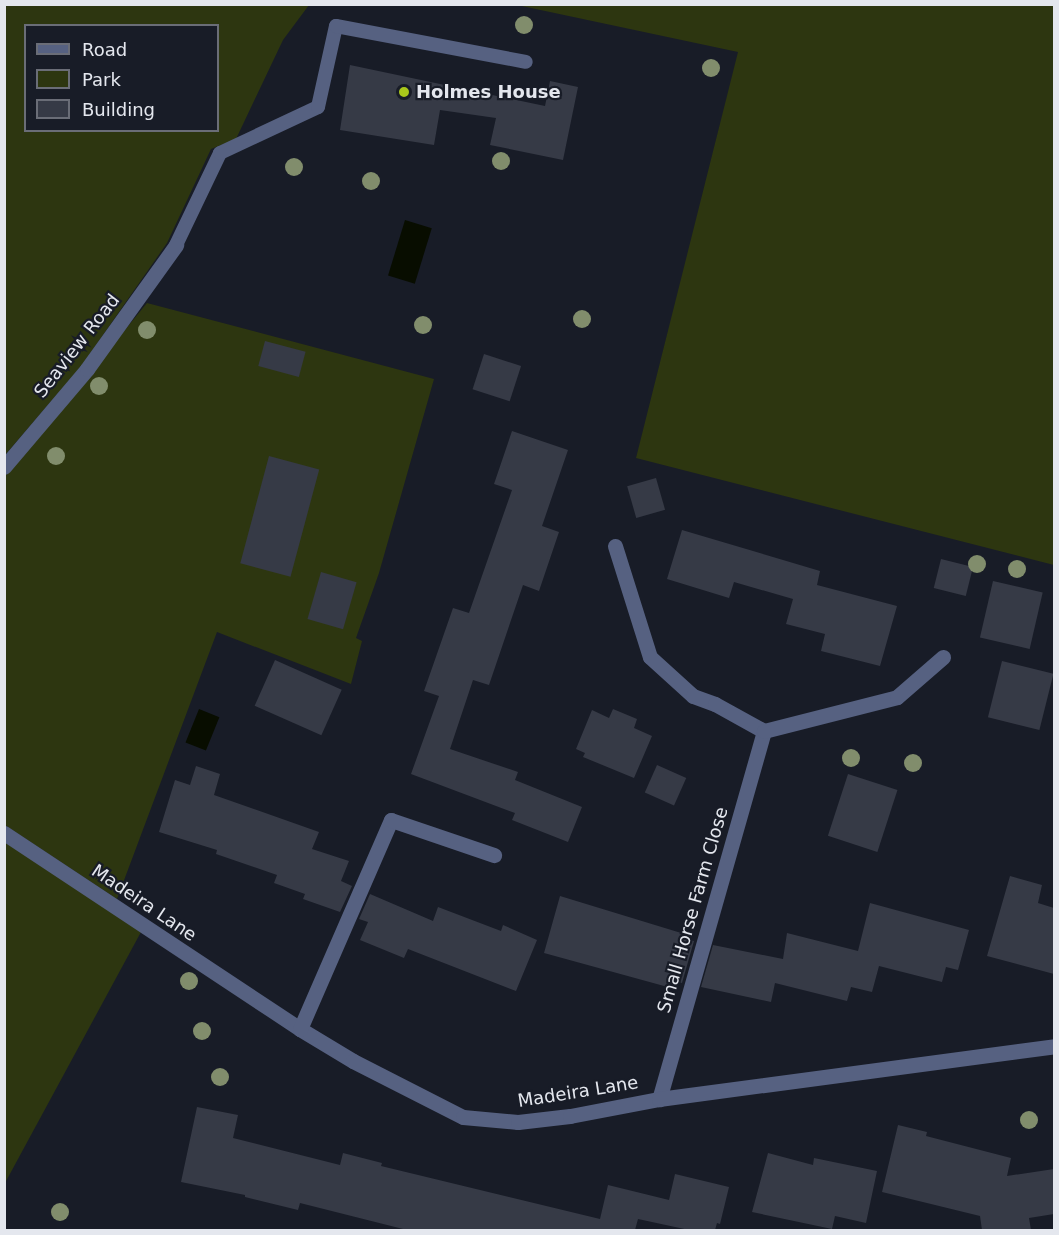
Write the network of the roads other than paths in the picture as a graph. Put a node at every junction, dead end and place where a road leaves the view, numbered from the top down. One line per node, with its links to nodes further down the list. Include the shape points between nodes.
1 (526, 62): 2 (lane, via 336,26 318,107 220,153)
2 (177, 245): 3 (street, Seaview Road, via 87,369)
3 (4, 467)
4 (615, 546): 6 (street, via 650,657 693,696)
5 (943, 657): 6 (street, via 897,697)
6 (764, 731): 11 (street, Small Horse Farm Close)
7 (4, 833): 9 (street, Madeira Lane)
8 (494, 855): 9 (street, via 391,819)
9 (300, 1029): 11 (street, Madeira Lane, via 462,1117 518,1122)
10 (1054, 1046): 11 (street, Madeira Lane)
11 (659, 1099)

